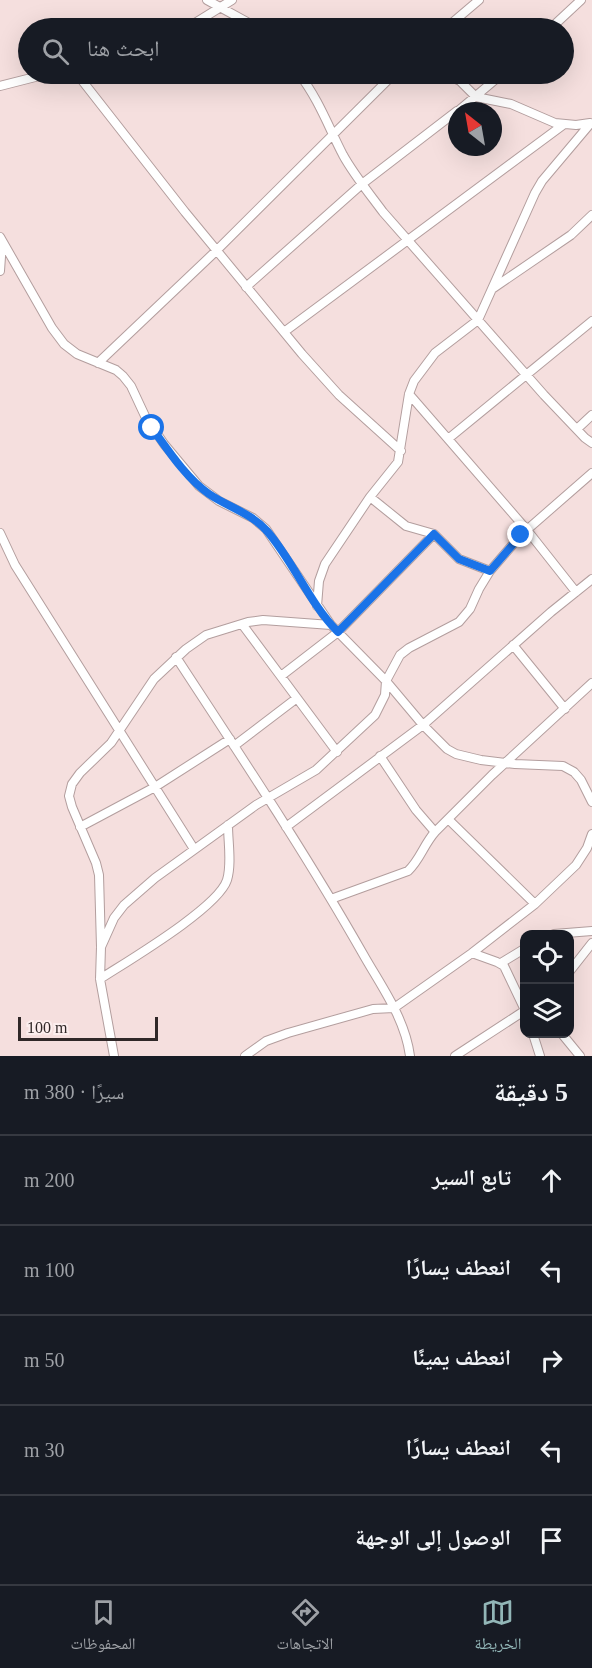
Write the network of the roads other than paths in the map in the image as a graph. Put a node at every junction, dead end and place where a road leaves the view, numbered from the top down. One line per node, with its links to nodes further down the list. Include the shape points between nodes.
1 (207, 0): 5 (street)
2 (232, 0): 5 (street)
3 (479, 0): 8 (street)
4 (581, 0): 9 (street)
5 (220, 8): 6 (street); 7 (street)
6 (204, 18)
7 (239, 18)
8 (458, 18)
9 (562, 18)
10 (18, 81): 16 (street)
11 (85, 84): 27 (street)
12 (306, 84): 22 (street)
13 (384, 84): 22 (street)
14 (463, 84): 17 (street)
15 (491, 84): 17 (street)
16 (0, 86)
17 (476, 97): 18 (street); 21 (street, via 511,104)
18 (469, 102)
19 (448, 118): 23 (street)
20 (591, 123): 21 (street); 30 (street, via 539,187)
21 (563, 125): 26 (street)
22 (333, 134): 23 (street); 27 (street)
23 (362, 184): 26 (street); 29 (street)
24 (592, 215): 30 (street, via 571,235)
25 (1, 238): 28 (street); 34 (street, via 56,335 77,354)
26 (408, 241): 31 (street); 33 (street)
27 (216, 250): 29 (street); 34 (street)
28 (0, 271)
29 (246, 287): 33 (street)
30 (492, 289): 31 (street)
31 (478, 320): 35 (street); 36 (street, via 435,353)
32 (592, 321): 35 (street)
33 (284, 332): 41 (street, via 339,395)
34 (98, 363): 50 (street, via 123,376 164,444 199,486 266,529)
35 (526, 375): 38 (street); 39 (street)
36 (409, 394): 39 (street); 41 (street)
37 (592, 415): 38 (street)
38 (577, 429): 40 (street)
39 (448, 440): 44 (street)
40 (592, 443)
41 (401, 451): 43 (street, via 394,467)
42 (592, 472): 44 (street)
43 (370, 497): 46 (street, via 405,526); 50 (street, via 325,564)
44 (527, 530): 47 (street); 49 (street)
45 (0, 533): 62 (street, via 15,565)
46 (434, 534): 47 (street, via 459,559); 53 (street)
47 (490, 571): 57 (street, via 459,622 400,655)
48 (592, 579): 49 (street)
49 (576, 592): 54 (street)
50 (317, 606): 52 (street)
51 (242, 624): 52 (street, via 263,620); 55 (street, via 206,635); 56 (street)
52 (331, 626): 53 (street)
53 (338, 632): 56 (street); 57 (street)
54 (513, 645): 60 (street); 61 (street)
55 (176, 657): 62 (street, via 154,679); 63 (street)
56 (281, 676): 59 (street)
57 (386, 681): 61 (street); 64 (street, via 383,701 375,716)
58 (592, 684): 60 (street)
59 (297, 698): 63 (street); 64 (street)
60 (565, 709): 66 (street)
61 (423, 725): 65 (street); 66 (street, via 452,752)
62 (120, 730): 67 (street); 72 (street, via 72,784 69,796)
63 (232, 743): 67 (street); 68 (street)
64 (337, 752): 68 (street, via 316,770)
65 (381, 756): 73 (street); 74 (street)
66 (507, 763): 69 (street, via 568,768 581,780); 70 (street)
67 (155, 787): 72 (street); 76 (street)
68 (268, 798): 71 (street); 73 (street)
69 (592, 802)
70 (448, 819): 74 (street); 78 (street)
71 (228, 825): 76 (street); 87 (street, via 228,872 219,894 177,929)
72 (80, 827): 82 (street, via 99,875)
73 (286, 827): 77 (street)
74 (435, 832): 77 (street, via 408,871)
75 (592, 834): 78 (street, via 576,865)
76 (194, 849): 82 (street, via 124,905)
77 (331, 899): 89 (street)
78 (535, 904): 84 (street)
79 (592, 931): 80 (street)
80 (574, 932)
81 (592, 944): 86 (street)
82 (101, 946): 87 (street)
83 (520, 952): 85 (street)
84 (472, 953): 85 (street); 89 (street)
85 (501, 963): 88 (street)
86 (574, 966)
87 (100, 979): 93 (street)
88 (520, 998)
89 (394, 1008): 94 (street, via 373,1009 288,1033 266,1041); 95 (street)
90 (520, 1012): 96 (street)
91 (534, 1038): 97 (street)
92 (565, 1038): 98 (street)
93 (114, 1056)
94 (245, 1056)
95 (410, 1056)
96 (455, 1056)
97 (540, 1056)
98 (580, 1056)

